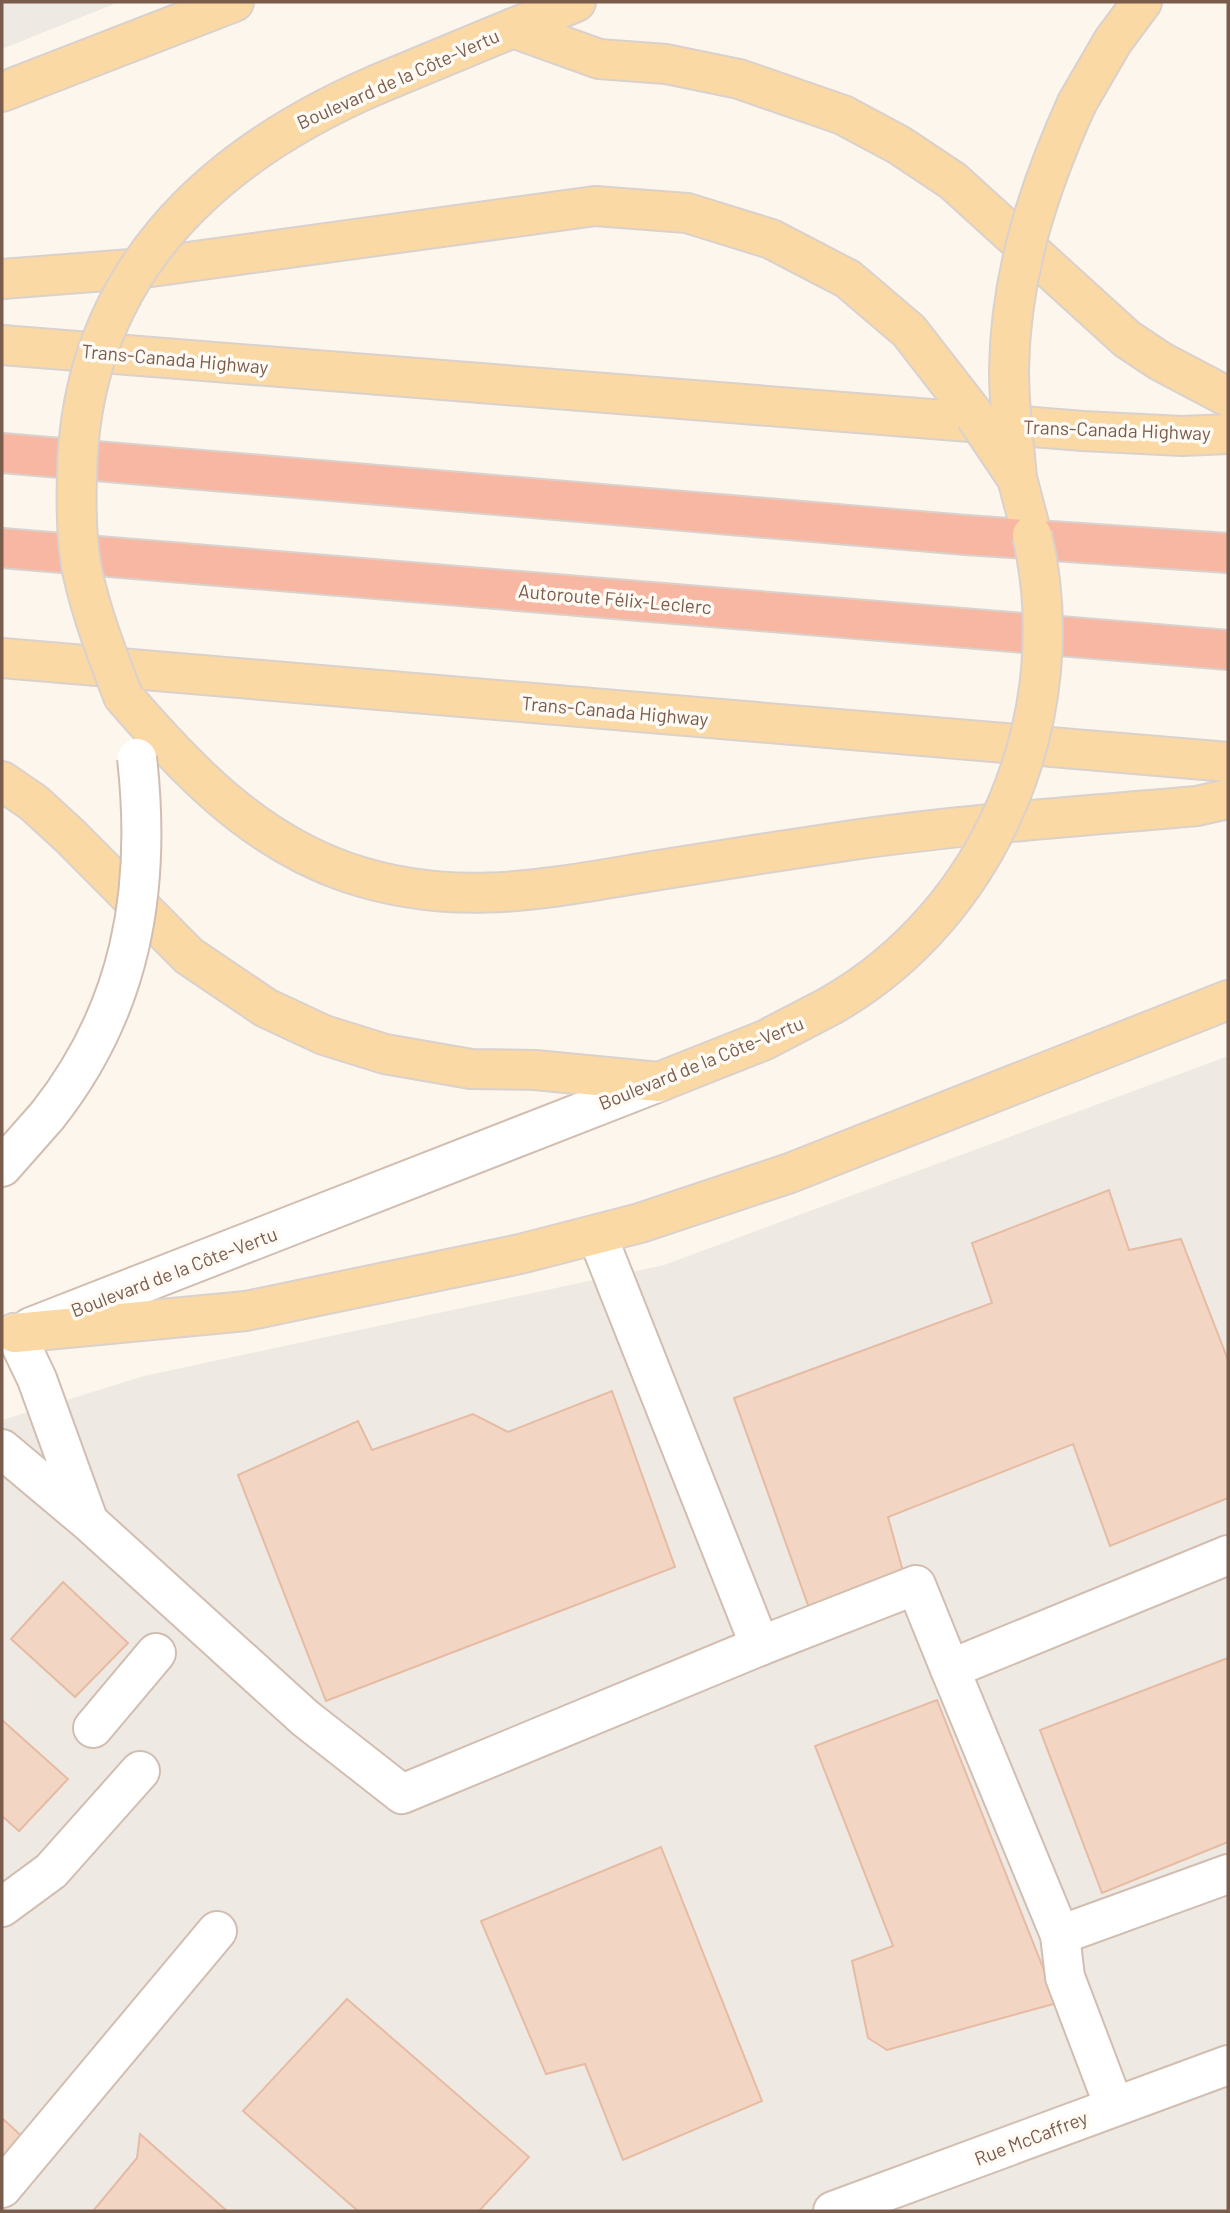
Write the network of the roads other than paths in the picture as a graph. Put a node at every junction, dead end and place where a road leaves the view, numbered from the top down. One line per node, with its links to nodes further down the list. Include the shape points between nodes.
1 (234, 2): 5 (main road)
2 (576, 2): 4 (main road, Boulevard de la Côte-Vertu)
3 (1142, 2): 11 (main road, Boulevard de la Côte-Vertu, bridge, via 1077,103 1035,206 1018,275 1009,372)
4 (513, 28): 8 (main road, via 599,59 666,64 739,79 843,116 899,145 953,181 1127,339); 16 (main road, Boulevard de la Côte-Vertu, bridge, via 325,107 265,143 188,205 131,281 89,380 77,461 82,568 99,633)
5 (2, 92)
6 (2, 279): 11 (main road, bridge, via 144,268 594,206 687,213 762,236 824,265 868,294 909,331 952,383)
7 (2, 345): 9 (main road, Trans-Canada Highway, via 1083,431)
8 (1228, 397)
9 (1228, 434)
10 (2, 453): 13 (highway)
11 (1017, 478): 21 (main road, Boulevard de la Côte-Vertu, bridge, via 1037,557 1043,621 1036,715 1018,777 993,836 934,921 897,958 830,1006 765,1040)
12 (2, 548): 14 (highway, Autoroute Félix-Leclerc)
13 (1228, 553)
14 (1228, 650)
15 (2, 658): 17 (main road, Trans-Canada Highway)
16 (123, 696): 19 (main road, via 202,781 281,842 346,872 450,894 526,892 904,833 1197,807); 22 (street, Boulevard de la Côte-Vertu, bridge, via 137,758 141,803 141,858 128,956 107,1019 81,1070)
17 (1228, 762)
18 (2, 781): 21 (main road, via 71,837 189,956 238,991 298,1023 352,1045 442,1066)
19 (1228, 799)
20 (1228, 1000): 23 (main road, via 753,1187)
21 (659, 1082): 24 (street, Boulevard de la Côte-Vertu)
22 (2, 1167)
23 (597, 1235): 24 (main road, via 246,1311); 28 (street)
24 (9, 1336): 26 (street, via 37,1379)
25 (2, 1449): 26 (street)
26 (89, 1522): 28 (street, via 305,1718 401,1794)
27 (1228, 1555): 30 (street)
28 (760, 1646): 30 (street, via 916,1586)
29 (156, 1653): 31 (street)
30 (950, 1669): 36 (street)
31 (93, 1728)
32 (141, 1771): 34 (street, via 51,1871)
33 (1228, 1874): 36 (street)
34 (2, 1907)
35 (217, 1931): 39 (street)
36 (1060, 1935): 38 (street, via 1065,1978)
37 (1228, 2065): 38 (street, Rue McCaffrey)
38 (1114, 2106): 40 (street, Rue McCaffrey)
39 (2, 2188)
40 (833, 2211)

